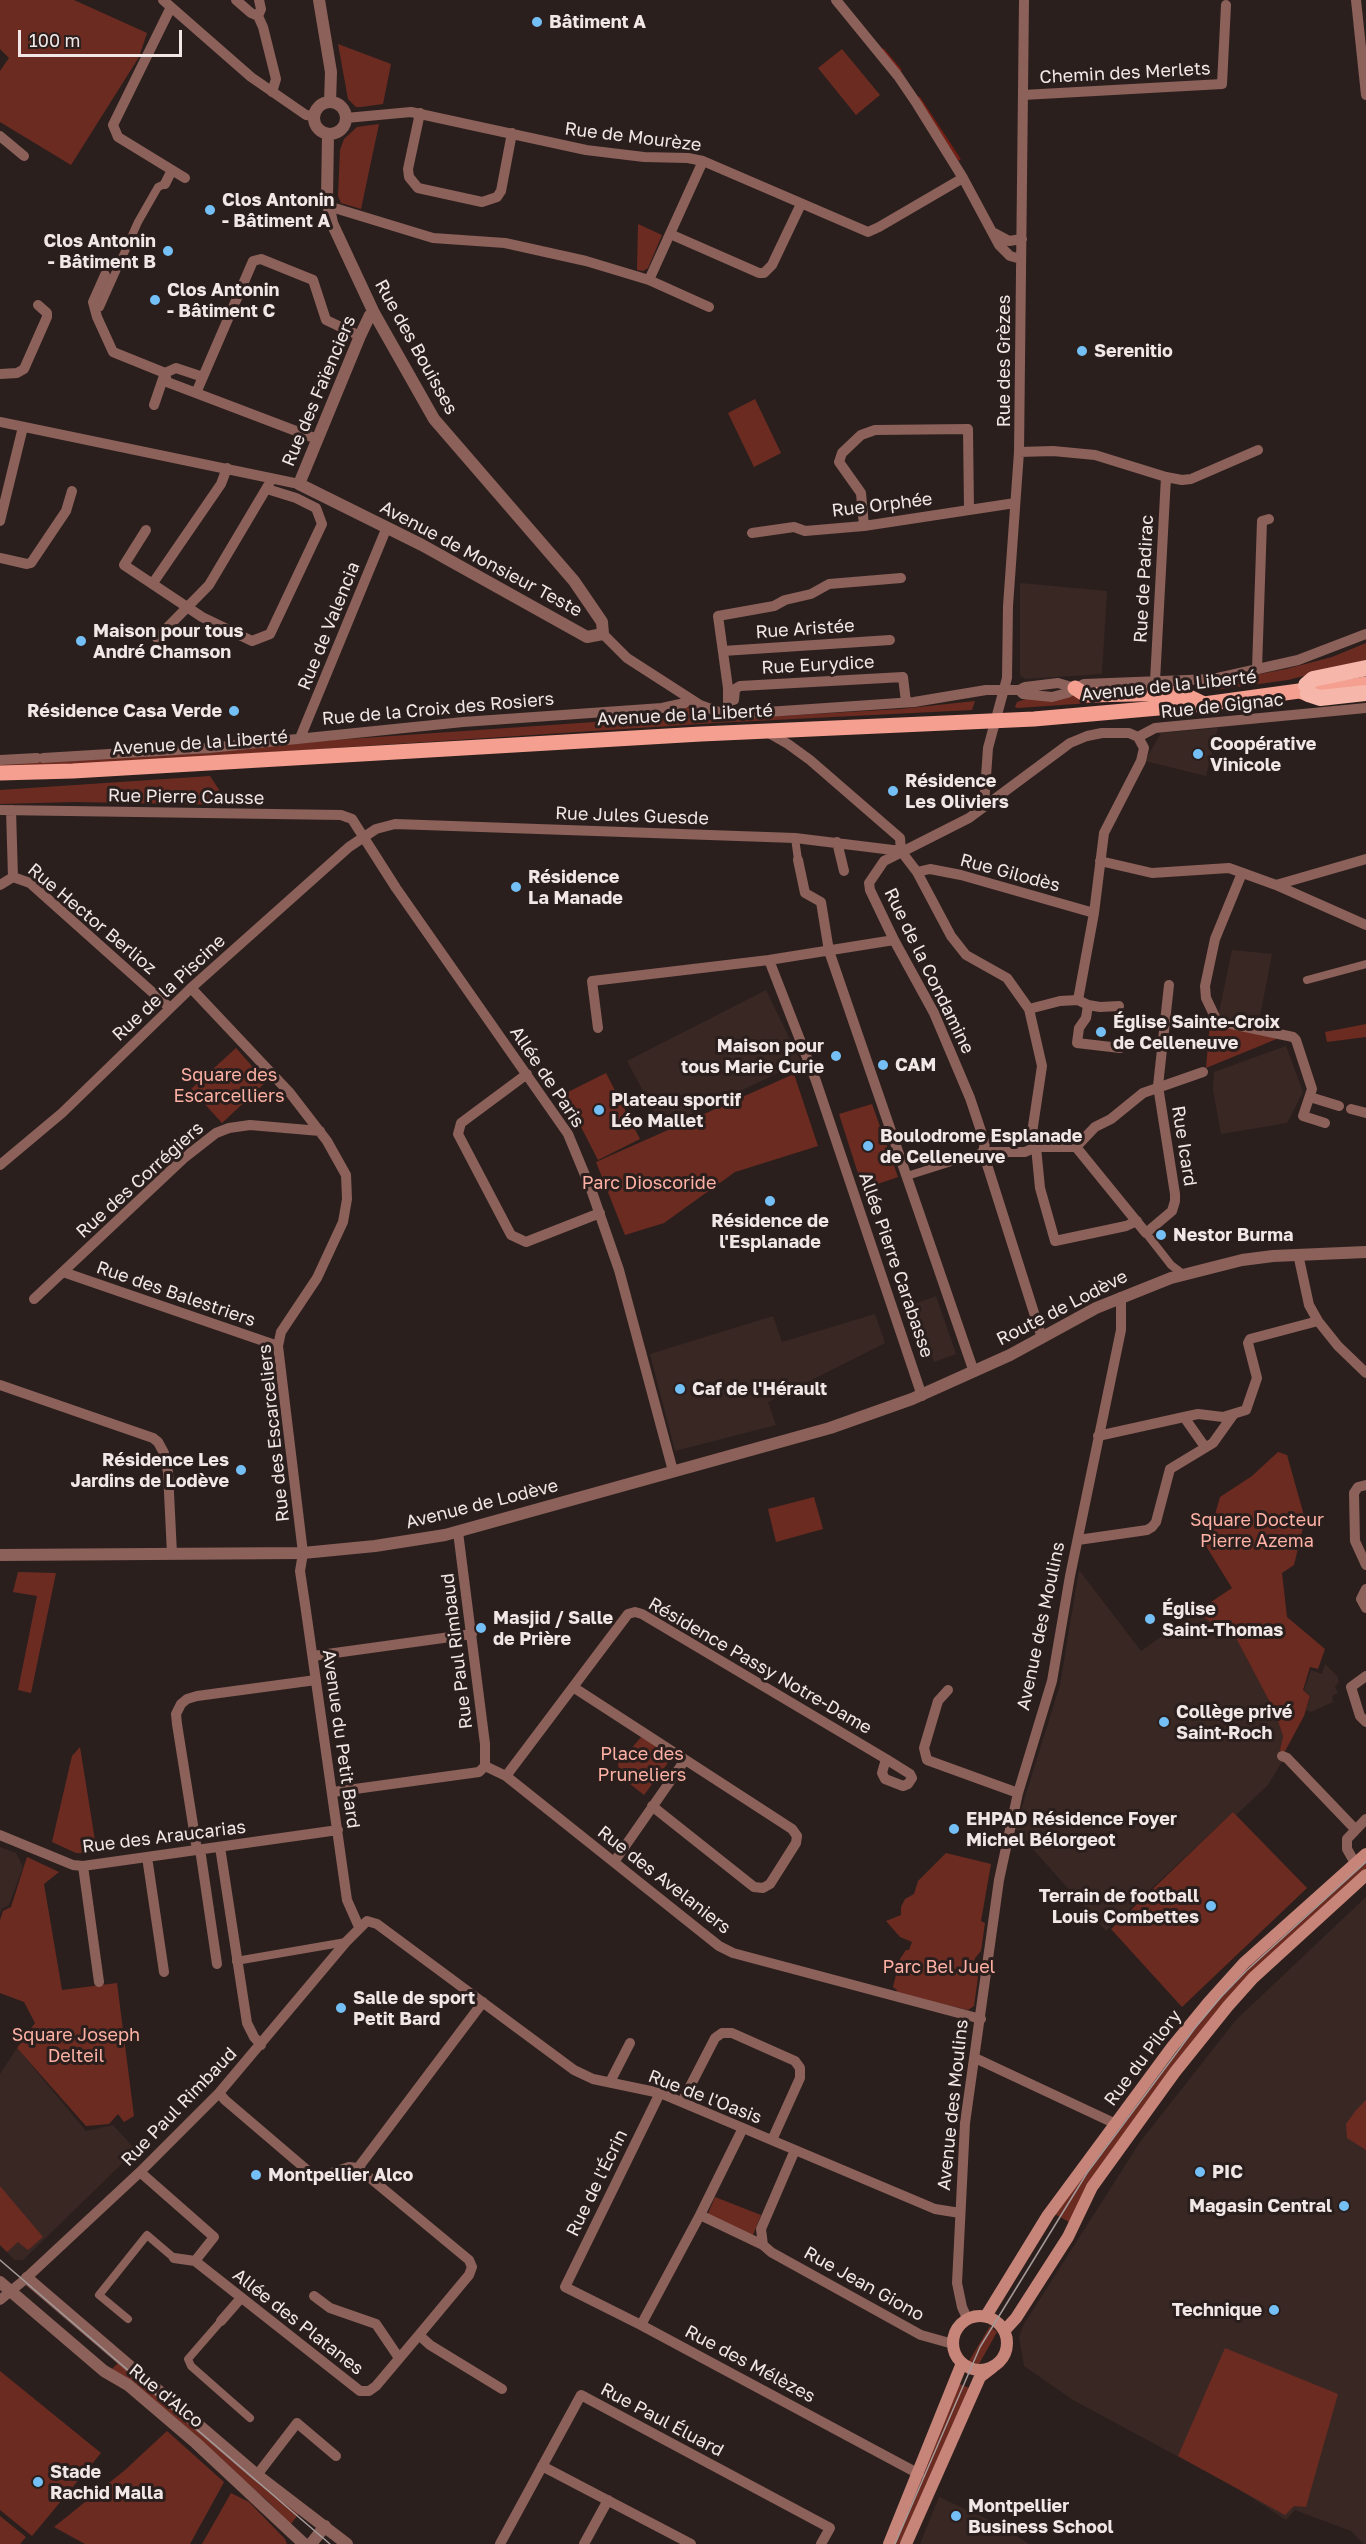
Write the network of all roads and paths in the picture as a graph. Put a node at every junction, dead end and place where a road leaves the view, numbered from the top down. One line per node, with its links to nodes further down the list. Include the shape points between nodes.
1 (236, 0): 9 (street)
2 (259, 0): 9 (street)
3 (319, 0): 13 (street, via 331,72)
4 (836, 0): 24 (street, via 898,76)
5 (1024, 0): 11 (street, Rue des Grèzes)
6 (1356, 0): 12 (street)
7 (167, 4): 10 (street); 22 (street, via 113,125 118,137)
8 (1226, 5): 11 (street, Chemin des Merlets, via 1222,84)
9 (258, 16): 10 (street, via 276,79)
10 (272, 92): 15 (street, via 306,115)
11 (1023, 95): 30 (street, Rue des Grèzes)
12 (1366, 95)
13 (330, 102): 15 (street, via 319,106); 16 (street, via 341,106)
14 (420, 113): 16 (street, Rue de Mourèze, via 402,111); 18 (street, Rue de Mourèze); 18 (street, via 408,169 418,188 482,202 497,197)
15 (314, 116): 17 (street, via 316,126)
16 (346, 118): 17 (street, via 341,129)
17 (328, 134): 27 (street, Rue des Bouisses)
18 (512, 134): 21 (street, Rue de Mourèze, via 586,150)
19 (0, 136): 20 (street)
20 (24, 156)
21 (703, 161): 26 (street, Rue de Mourèze); 29 (street)
22 (172, 170): 23 (street); 25 (street)
23 (185, 178)
24 (963, 178): 26 (street, Rue de Mourèze, via 871,231); 28 (street)
25 (165, 184): 35 (street, via 158,187 138,222)
26 (801, 204): 29 (street, via 772,265 764,273)
27 (328, 206): 33 (street, via 433,238 505,243); 37 (street, Rue des Bouisses, via 332,223)
28 (994, 233): 30 (street, via 1009,241); 31 (street, via 1010,256)
29 (670, 234): 33 (street)
30 (1022, 239): 31 (street, Rue des Grèzes)
31 (1021, 259): 48 (street, Rue des Grèzes)
32 (105, 275): 39 (street, via 93,302 113,352)
33 (649, 280): 36 (street)
34 (38, 304): 40 (street, via 46,317 24,369)
35 (100, 307)
36 (709, 307)
37 (374, 312): 38 (street, Rue des Faïenciers); 67 (street, Rue des Bouisses, via 434,419 574,581 602,622)
38 (360, 336): 41 (street, via 326,320 313,280 261,259 253,261); 46 (street, Rue des Faïenciers)
39 (165, 373): 41 (street, via 176,368); 42 (street, via 167,382); 43 (street)
40 (0, 374)
41 (203, 377): 42 (street)
42 (196, 393): 46 (street)
43 (154, 405)
44 (0, 422): 45 (street, Avenue de Monsieur Teste)
45 (23, 427): 49 (street, Avenue de Monsieur Teste); 58 (street)
46 (317, 439): 52 (street, Rue des Faïenciers)
47 (1258, 450): 51 (street, via 1191,479)
48 (1019, 452): 51 (street, via 1095,455); 55 (street, Rue des Grèzes)
49 (228, 468): 50 (street, Avenue de Monsieur Teste); 65 (street, via 222,484)
50 (271, 477): 52 (street, Avenue de Monsieur Teste); 53 (street)
51 (1166, 477): 75 (street, Rue de Padirac)
52 (299, 484): 60 (street, Avenue de Monsieur Teste)
53 (267, 489): 66 (street, via 209,585); 66 (street, via 316,508 322,524 270,634 252,641 202,617)
54 (72, 491): 63 (street, via 66,511 31,563)
55 (1015, 503): 56 (street, Rue Orphée); 79 (street, Rue des Grèzes, via 1007,678)
56 (969, 510): 59 (street, Rue Orphée); 59 (street, via 968,429 875,430 861,435 842,453 839,462 861,493)
57 (1269, 519): 73 (street, via 1262,521)
58 (0, 521)
59 (864, 526): 62 (street, Rue Orphée, via 805,531 794,527)
60 (387, 527): 67 (street, Avenue de Monsieur Teste, via 587,637); 89 (street, Rue de Valencia)
61 (146, 530): 65 (street, via 124,565)
62 (752, 533)
63 (0, 558)
64 (901, 579): 71 (street, via 829,584 774,606 718,616)
65 (153, 583): 66 (street)
66 (189, 606): 69 (street)
67 (603, 634): 81 (street, via 627,658)
68 (1366, 634): 73 (street, via 1298,660)
69 (157, 638)
70 (890, 640): 71 (street, Rue Aristée)
71 (723, 651): 85 (street)
72 (1366, 668): 78 (highway, via 1313,679)
73 (1257, 669): 75 (street, via 1213,679)
74 (1366, 673): 78 (main road, Avenue de la Liberté)
75 (1155, 681): 77 (street, via 1084,684)
76 (1366, 684): 78 (main road, Avenue de la Liberté)
77 (1075, 688): 79 (street, via 1058,683); 83 (main road, via 1086,695 1181,693)
78 (1304, 690): 80 (highway, via 1320,698); 83 (main road, Avenue de la Liberté)
79 (1003, 692): 82 (street, via 986,690); 86 (street, Rue des Grèzes)
80 (1366, 693)
81 (689, 698): 85 (street, via 719,712); 89 (street, Rue de la Croix des Rosiers, via 685,703 662,708)
82 (906, 702): 85 (street); 85 (street, Rue Eurydice, via 903,678 752,686 735,689)
83 (1204, 704): 86 (main road, Avenue de la Liberté)
84 (1366, 708): 88 (street, Rue de Gignac, via 1155,728)
85 (731, 713)
86 (994, 721): 87 (main road, Avenue de la Liberté); 94 (street, Rue des Grèzes)
87 (764, 731): 91 (main road, Avenue de la Liberté); 99 (street, via 810,760 900,838)
88 (1138, 737): 94 (street, Rue de Gignac, via 1129,733 1087,736 1052,755); 102 (street, via 1144,748 1141,761 1104,833)
89 (300, 738): 90 (street, Rue de la Croix des Rosiers, via 209,748)
90 (0, 760)
91 (73, 771): 92 (main road, Avenue de la Liberté); 93 (main road, Avenue de la Liberté)
92 (0, 773)
93 (0, 780)
94 (984, 805): 99 (street, Rue de Gignac, via 944,832)
95 (5, 810): 96 (street, Rue Pierre Causse, via 341,814 352,819); 106 (street, Rue Hector Berlioz)
96 (362, 836): 97 (street, Rue Jules Guesde, via 395,824); 117 (street, Rue de la Piscine); 125 (street, Allée de Paris)
97 (795, 838): 98 (street, Rue Jules Guesde); 101 (street)
98 (837, 842): 99 (street, Rue Jules Guesde); 103 (street)
99 (901, 851): 104 (street); 111 (street, Rue de la Condamine, via 884,861 869,883)
100 (1366, 859): 108 (street)
101 (798, 860): 112 (street, via 805,893 821,903)
102 (1100, 861): 105 (street, via 1152,873 1228,868); 109 (street)
103 (844, 871)
104 (917, 872): 109 (street, Rue Gilodès, via 930,869 961,875); 121 (street, via 951,936 966,955 1007,978)
105 (1242, 873): 108 (street); 127 (street, via 1215,939 1206,998 1217,1021 1293,1037 1312,1089)
106 (13, 877): 107 (street); 120 (street, Rue Hector Berlioz, via 30,884)
107 (0, 885)
108 (1276, 885): 110 (street)
109 (1094, 913): 118 (street)
110 (1366, 925)
111 (894, 940): 112 (street); 135 (street, Rue de la Condamine, via 949,1047 985,1143)
112 (830, 951): 113 (street); 137 (street)
113 (769, 960): 122 (street, via 592,981); 153 (street, Allée Pierre Carabasse, via 816,1081)
114 (1366, 964): 115 (street)
115 (1307, 980)
116 (1169, 985): 126 (street)
117 (191, 988): 120 (street, Rue de la Piscine); 132 (street, Rue des Escarceliers, via 290,1093)
118 (1083, 1003): 119 (street); 121 (street, via 1059,1001); 123 (street, via 1086,1018 1079,1028 1077,1043)
119 (1119, 1006)
120 (171, 1008): 136 (street, Rue de la Piscine, via 62,1113)
121 (1029, 1009): 133 (street, via 1042,1066 1032,1132)
122 (598, 1028)
123 (1120, 1048)
124 (1203, 1072): 126 (street)
125 (527, 1074): 138 (street, Allée de Paris, via 568,1134); 138 (street, via 461,1123 458,1134 511,1235 526,1242)
126 (1158, 1086): 134 (street, via 1095,1127); 140 (street, Rue Icard, via 1175,1202 1172,1211)
127 (1310, 1097): 128 (street); 131 (street, via 1303,1116)
128 (1339, 1106)
129 (1351, 1109): 130 (street)
130 (1366, 1113)
131 (1325, 1123)
132 (320, 1131): 143 (street, Rue des Corrégiers, via 250,1125 216,1133 184,1158); 149 (street, Rue des Escarceliers, via 346,1175 346,1211 317,1278 281,1332)
133 (1036, 1147): 134 (street); 135 (street, via 1025,1152); 139 (street, via 1040,1188 1055,1241)
134 (1076, 1147): 139 (street)
135 (983, 1152): 137 (street); 148 (street, Rue de la Condamine)
136 (2, 1160)
137 (907, 1176): 150 (street)
138 (600, 1213): 158 (street, Allée de Paris, via 619,1269)
139 (1137, 1221): 140 (street)
140 (1146, 1233): 144 (street)
141 (1366, 1252): 142 (street, Route de Lodève)
142 (1298, 1254): 144 (street, Route de Lodève, via 1249,1259); 147 (street, via 1309,1305)
143 (63, 1272): 146 (street, Rue des Corrégiers); 149 (street, Rue des Balestriers)
144 (1183, 1274): 145 (street, Route de Lodève)
145 (1120, 1297): 148 (street, Route de Lodève); 156 (street, Avenue des Moulins, via 1121,1330)
146 (34, 1299)
147 (1318, 1321): 151 (street); 154 (street, via 1248,1342 1257,1377 1248,1408)
148 (1042, 1338): 150 (street, Route de Lodève)
149 (278, 1346): 162 (street, Rue des Escarceliers)
150 (974, 1372): 153 (street, Route de Lodève)
151 (1366, 1373)
152 (0, 1385): 163 (street, via 158,1442 168,1472)
153 (922, 1396): 158 (street, Avenue de Lodève, via 830,1428)
154 (1233, 1415): 155 (street); 157 (street, via 1213,1443)
155 (1184, 1416): 156 (street); 157 (street)
156 (1098, 1436): 161 (street, Avenue des Moulins)
157 (1205, 1447): 161 (street, via 1170,1468 1152,1527)
158 (673, 1471): 160 (street, Avenue de Lodève)
159 (1366, 1485): 165 (street, via 1354,1492 1355,1540)
160 (458, 1532): 162 (street, Avenue de Lodève); 168 (street, Rue Paul Rimbaud)
161 (1078, 1540): 181 (street, Avenue des Moulins, via 1052,1681)
162 (303, 1553): 163 (street, Avenue de Lodève); 169 (street, Avenue du Petit Bard, via 300,1571)
163 (172, 1554): 164 (street, Avenue de Lodève)
164 (0, 1555)
165 (1366, 1565)
166 (1366, 1589): 167 (street, via 1361,1599)
167 (1366, 1608)
168 (472, 1634): 169 (street); 178 (street, Rue Paul Rimbaud)
169 (313, 1656): 171 (street, Avenue du Petit Bard)
170 (1366, 1676): 174 (street, via 1351,1687 1360,1716)
171 (316, 1680): 180 (street, Avenue du Petit Bard); 188 (street, via 197,1696 187,1699 176,1714)
172 (573, 1687): 176 (street, Résidence Passy Notre-Dame, via 628,1614 642,1614); 177 (street); 179 (street)
173 (948, 1690): 181 (street, via 938,1701 932,1720 924,1748 927,1760)
174 (1366, 1722)
175 (1282, 1756): 184 (street)
176 (886, 1759)
177 (685, 1760): 182 (street); 182 (street, via 797,1836 770,1884 754,1887)
178 (485, 1766): 179 (street, Rue des Avelaniers); 180 (street, via 479,1772)
179 (506, 1776): 191 (street, Rue des Avelaniers)
180 (333, 1792): 185 (street, Avenue du Petit Bard)
181 (1018, 1793): 202 (street, Avenue des Moulins, via 999,1880)
182 (652, 1806): 191 (street)
183 (1366, 1819): 184 (street)
184 (1355, 1829): 192 (street, via 1347,1839 1347,1850)
185 (338, 1830): 187 (street, Rue des Araucarias); 195 (street, Avenue du Petit Bard, via 347,1900)
186 (0, 1835): 193 (street, Rue des Araucarias)
187 (220, 1847): 188 (street, Rue des Araucarias); 197 (street)
188 (199, 1850): 190 (street, Rue des Araucarias); 198 (street)
189 (1366, 1854): 192 (main road, Rue du Pilory)
190 (147, 1857): 193 (street, Rue des Araucarias); 199 (street)
191 (614, 1862): 202 (street, Rue des Avelaniers, via 706,1937 734,1953)
192 (1355, 1863): 210 (main road, Rue du Pilory, via 1222,1987)
193 (82, 1866): 200 (street)
194 (1366, 1875): 233 (main road, Rue du Pilory, via 1254,1978 1221,2014 1092,2187 1068,2236)
195 (363, 1924): 196 (street, Rue Paul Rimbaud); 201 (street, Rue de l'Oasis, via 377,1924)
196 (346, 1942): 197 (street); 204 (street, Rue Paul Rimbaud)
197 (236, 1961): 204 (street, via 247,2024)
198 (217, 1964)
199 (164, 1972)
200 (99, 1982)
201 (483, 2002): 206 (street, Rue de l'Oasis, via 574,2070); 214 (street)
202 (981, 2019): 205 (street, Avenue des Moulins)
203 (630, 2043): 206 (street)
204 (261, 2045): 207 (street, Rue Paul Rimbaud)
205 (975, 2058): 210 (street); 216 (street, Avenue des Moulins, via 965,2123)
206 (610, 2082): 208 (street, Rue de l'Oasis)
207 (219, 2093): 214 (street, via 314,2176); 215 (street, Rue Paul Rimbaud)
208 (660, 2093): 209 (street, Rue de l'Oasis); 223 (street, Rue de l'Écrin)
209 (682, 2102): 211 (street, Rue de l'Oasis); 212 (street, via 715,2038 732,2033 795,2061 800,2068 801,2078)
210 (1116, 2124): 228 (main road, Rue du Pilory, via 1048,2215)
211 (743, 2128): 212 (street, Rue de l'Oasis); 217 (street)
212 (772, 2140): 213 (street, Rue de l'Oasis)
213 (795, 2150): 216 (street, Rue de l'Oasis, via 935,2208); 218 (street, via 761,2229)
214 (358, 2168): 234 (street, Allée des Platanes, via 469,2260 472,2267)
215 (140, 2172): 220 (street, via 214,2237); 221 (street, Rue Paul Rimbaud)
216 (960, 2213): 229 (street, Avenue des Moulins, via 957,2283)
217 (700, 2215): 218 (street, Rue Jean Giono); 232 (street)
218 (763, 2245): 235 (street, Rue Jean Giono, via 921,2334)
219 (174, 2258): 220 (street); 230 (street, via 147,2235 99,2295)
220 (195, 2261): 226 (street, Allée des Platanes)
221 (27, 2278): 224 (street, Rue Paul Rimbaud); 244 (street, Rue d'Alco)
222 (0, 2282): 224 (street, Rue d'Alco)
223 (565, 2287): 232 (street, Rue des Mélèzes)
224 (11, 2292): 227 (street, Rue Paul Rimbaud); 247 (street, Rue d'Alco, via 196,2443)
225 (314, 2296): 236 (street, via 330,2308 376,2324)
226 (241, 2298): 231 (street); 236 (street, Allée des Platanes, via 360,2391 376,2386)
227 (0, 2300)
228 (986, 2316): 229 (main road); 233 (main road)
229 (967, 2318): 235 (main road, via 956,2329)
230 (128, 2319)
231 (221, 2321): 240 (street, via 188,2359 191,2366)
232 (641, 2325): 243 (street, Rue des Mélèzes)
233 (1005, 2330): 238 (main road, via 1007,2347)
234 (418, 2335): 236 (street, Allée des Platanes); 239 (street)
235 (952, 2343): 237 (main road)
236 (399, 2358)
237 (962, 2363): 238 (main road, via 975,2370); 243 (main road)
238 (993, 2367): 255 (main road, via 980,2378)
239 (502, 2389)
240 (250, 2418)
241 (336, 2456): 244 (street, via 297,2423)
242 (542, 2466): 245 (street); 250 (street, Rue Paul Éluard); 253 (street, Rue Paul Éluard, via 581,2396 830,2528)
243 (919, 2474): 254 (main road)
244 (257, 2475): 246 (street, Rue d'Alco)
245 (608, 2500): 251 (street); 252 (street)
246 (325, 2526): 248 (street); 249 (street, Rue d'Alco)
247 (304, 2544)
248 (311, 2544)
249 (346, 2544)
250 (500, 2544)
251 (584, 2544)
252 (691, 2544)
253 (821, 2544)
254 (889, 2544)
255 (906, 2544)

